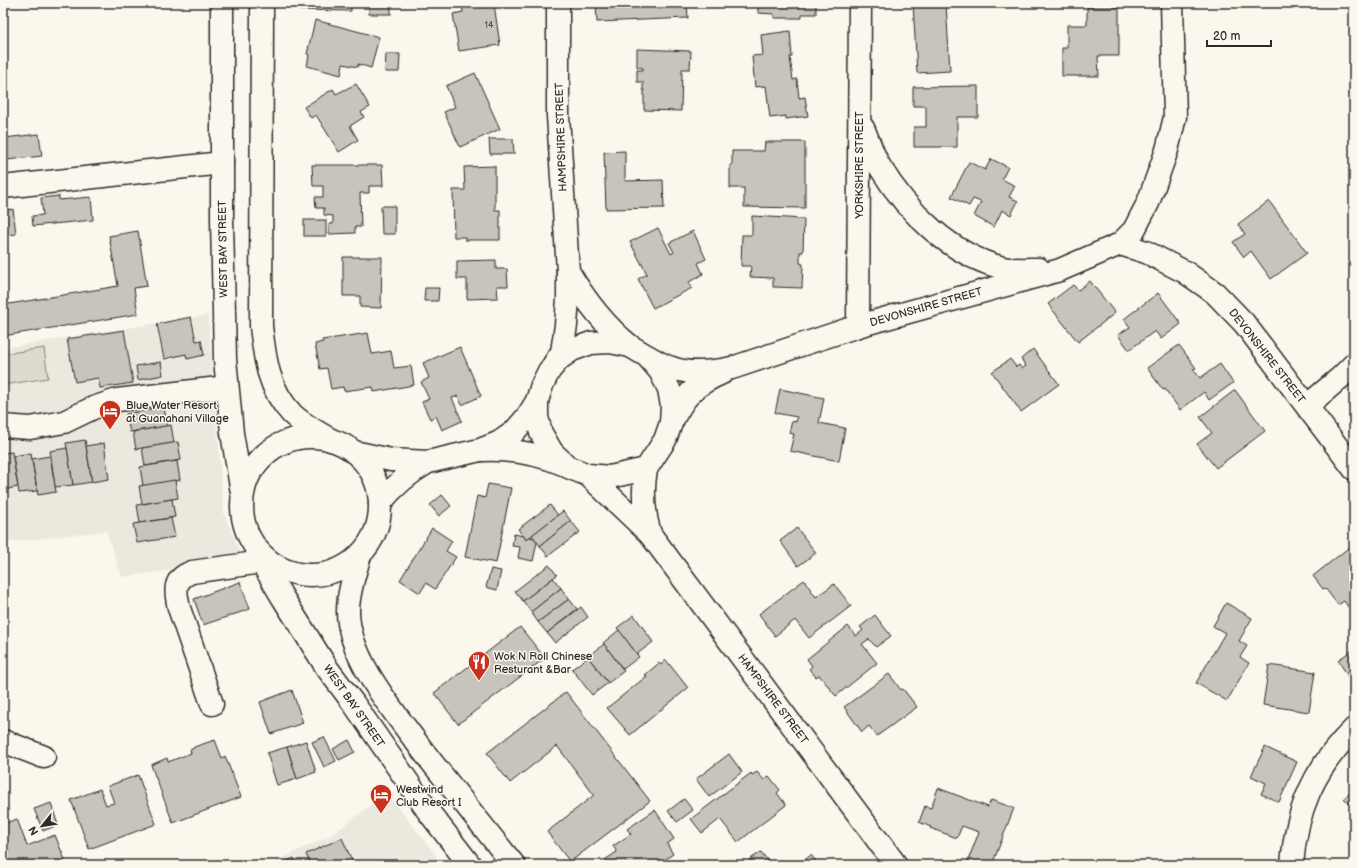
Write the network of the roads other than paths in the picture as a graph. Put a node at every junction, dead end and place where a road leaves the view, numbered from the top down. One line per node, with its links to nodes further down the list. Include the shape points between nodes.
1 (222, 3): 7 (street, WEST BAY STREET)
2 (262, 3): 22 (street, via 263,345 271,381 285,404 293,415)
3 (558, 3): 11 (street, HAMPSHIRE STREET, via 558,116)
4 (860, 3): 6 (street, YORKSHIRE STREET)
5 (1172, 3): 9 (street, DEVONSHIRE STREET, via 1175,117 1167,150 1148,203 1134,230)
6 (859, 120): 10 (street, via 880,167 902,199 931,229 965,253 1003,268); 12 (street, YORKSHIRE STREET)
7 (222, 163): 8 (street); 17 (street, WEST BAY STREET)
8 (3, 187)
9 (1120, 244): 10 (street, DEVONSHIRE STREET); 19 (street, DEVONSHIRE STREET, via 1146,252 1185,272 1214,293 1244,323)
10 (1060, 270): 12 (street, DEVONSHIRE STREET)
11 (568, 271): 13 (street, HAMPSHIRE STREET, via 598,316 617,336); 16 (street, HAMPSHIRE STREET, via 562,352)
12 (858, 326): 15 (street, DEVONSHIRE STREET)
13 (638, 351): 15 (street, DEVONSHIRE STREET, via 673,369 712,372); 16 (street, via 610,342 591,343 572,350 559,359); 20 (street, via 660,371 669,388)
14 (1354, 364): 19 (street)
15 (732, 368): 20 (street, DEVONSHIRE STREET, via 694,388 680,404)
16 (549, 371): 18 (street)
17 (227, 387): 21 (street, via 117,400 64,422 30,428); 30 (street, WEST BAY STREET)
18 (537, 400): 23 (street, via 514,432 498,443); 26 (street, via 537,417 541,433 552,452)
19 (1307, 406): 28 (street, DEVONSHIRE STREET)
20 (671, 423): 27 (street, via 665,440)
21 (3, 426)
22 (331, 440): 24 (street); 30 (street, via 314,437 282,443 256,463)
23 (480, 450): 25 (street); 26 (street, via 503,449 525,452)
24 (354, 452): 25 (street, via 391,460); 31 (street, via 371,473)
25 (428, 462): 31 (street, via 402,480)
26 (568, 467): 29 (street)
27 (646, 469): 29 (street, via 610,477); 32 (street, HAMPSHIRE STREET, via 643,501)
28 (1354, 469)
29 (588, 475): 32 (street, HAMPSHIRE STREET)
30 (242, 493): 33 (street, via 243,524)
31 (380, 503): 34 (street, via 378,522 371,540)
32 (650, 534): 42 (street, HAMPSHIRE STREET)
33 (249, 539): 34 (street, via 266,559 276,566 301,575 313,576 339,570); 35 (street, WEST BAY STREET)
34 (360, 555): 41 (street, via 351,587 348,612 356,647 366,668 384,698)
35 (262, 562): 36 (street, via 192,572 183,575 178,582 176,594 179,608); 40 (street, WEST BAY STREET, via 327,668 428,811)
36 (212, 704)
37 (1354, 729): 43 (street, via 1340,742 1321,768 1304,801 1294,842)
38 (3, 741): 39 (street)
39 (44, 757)
40 (470, 865)
41 (514, 865)
42 (896, 865)
43 (1292, 865)

